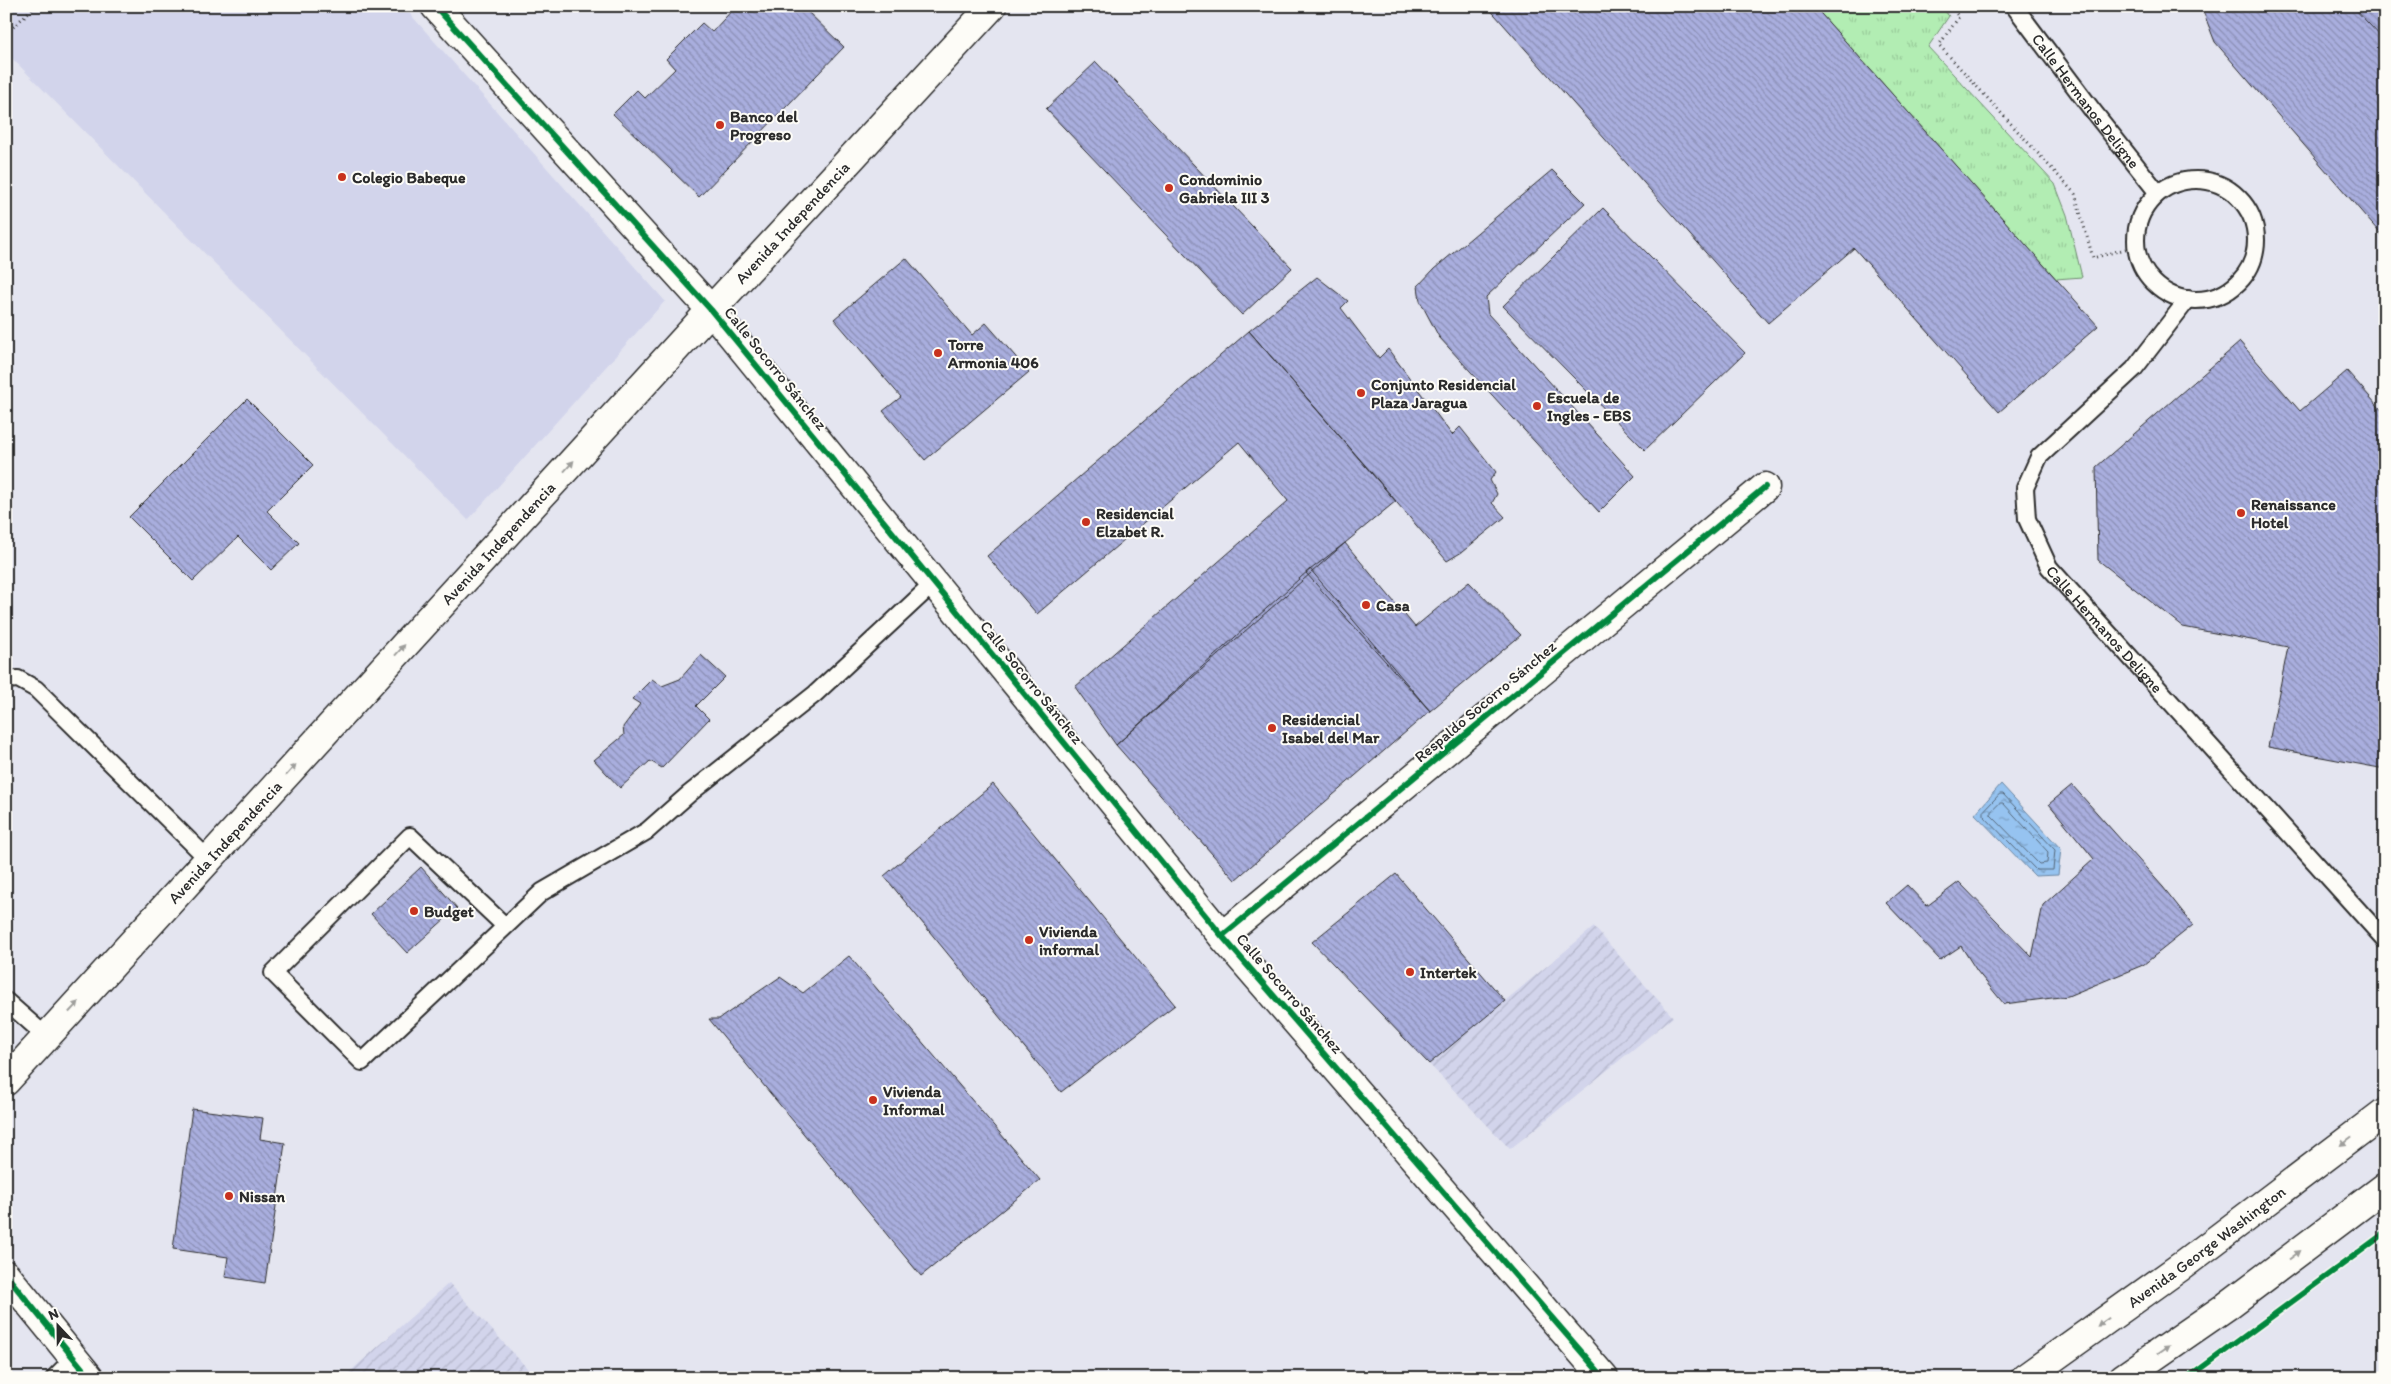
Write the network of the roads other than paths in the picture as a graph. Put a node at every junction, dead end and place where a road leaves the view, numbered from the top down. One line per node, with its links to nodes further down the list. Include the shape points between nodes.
1 (435, 6): 6 (main road, Calle Socorro Sánchez)
2 (992, 6): 6 (main road, Avenida Independencia)
3 (2014, 6): 4 (lane, Calle Hermanos Deligne)
4 (2158, 193): 5 (lane, via 2145,208 2137,226 2136,246 2141,266 2152,282 2169,294); 5 (lane, via 2175,183 2195,179 2215,183 2232,191 2246,206 2255,224 2257,244 2253,263 2242,280 2208,300)
5 (2188, 299): 13 (lane, Calle Hermanos Deligne, via 2134,369 2039,457 2025,488 2027,519 2049,567)
6 (710, 310): 8 (main road, Calle Socorro Sánchez); 10 (main road, Avenida Independencia, one-way to 6)
7 (1765, 486): 12 (main road, Respaldo Socorro Sánchez)
8 (934, 583): 11 (lane, via 815,694 688,794 647,831 542,892); 12 (main road, Calle Socorro Sánchez)
9 (6, 680): 10 (lane, via 18,679 36,689)
10 (209, 860): 15 (main road, Avenida Independencia, one-way to 10)
11 (505, 926): 11 (lane, via 410,836 273,973 362,1062)
12 (1222, 936): 22 (main road, Calle Socorro Sánchez)
13 (2385, 940)
14 (6, 1001): 15 (lane)
15 (47, 1037): 16 (main road, Avenida Independencia)
16 (6, 1081)
17 (2385, 1112): 23 (main road, Avenida George Washington, one-way to 23, via 2183,1265)
18 (2385, 1187): 24 (main road, one-way to 18, via 2227,1306)
19 (6, 1275): 20 (main road)
20 (82, 1368): 21 (lane)
21 (54, 1378)
22 (1604, 1378)
23 (2025, 1378)
24 (2123, 1378)

